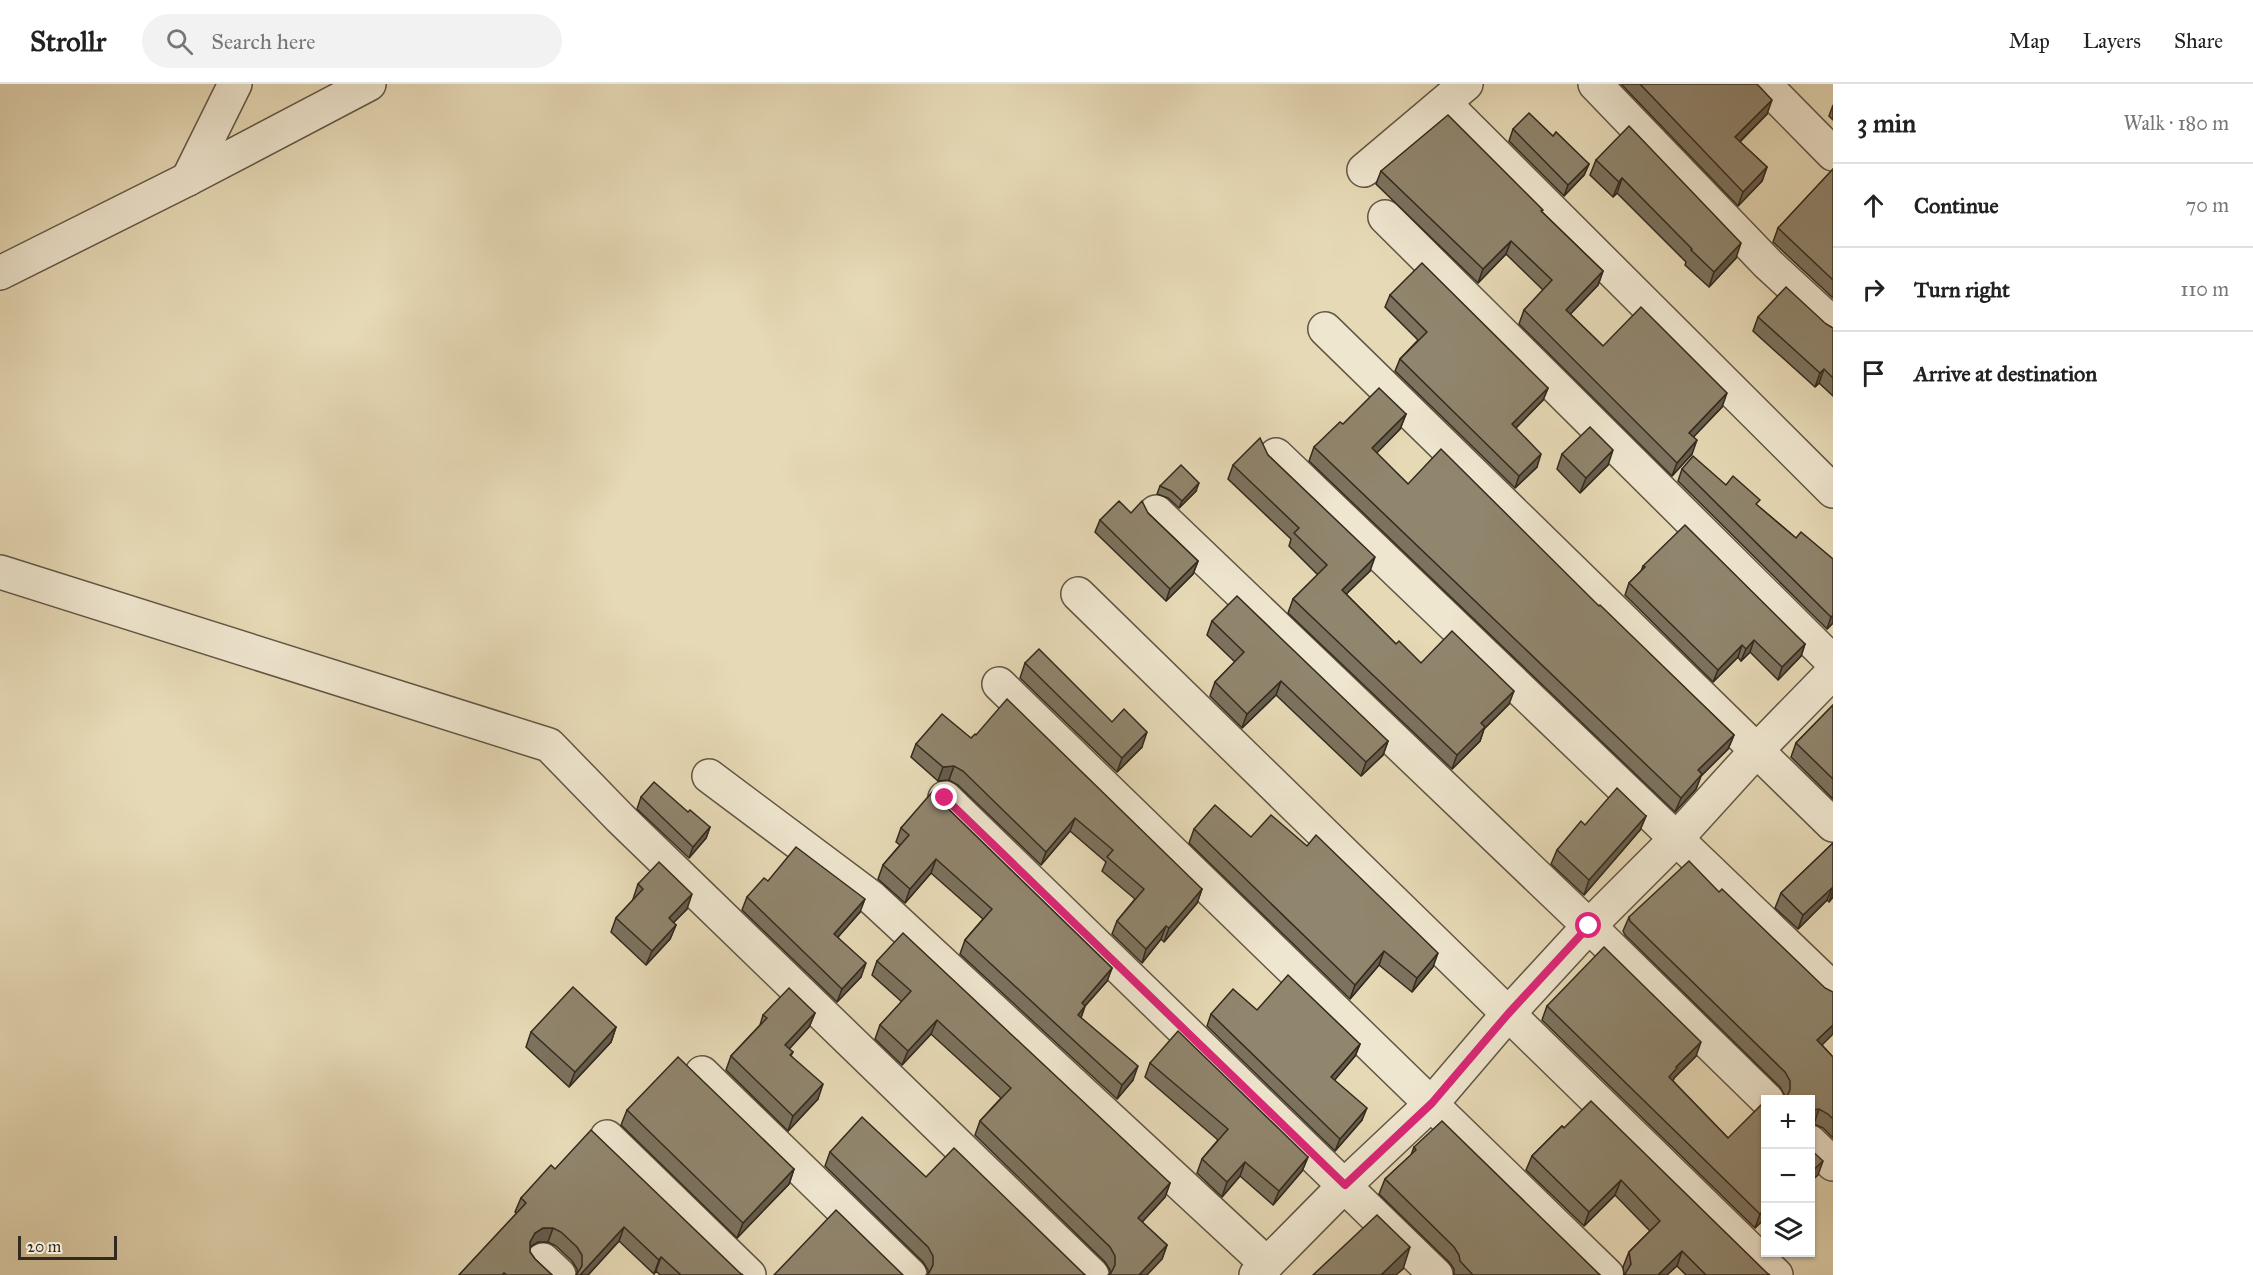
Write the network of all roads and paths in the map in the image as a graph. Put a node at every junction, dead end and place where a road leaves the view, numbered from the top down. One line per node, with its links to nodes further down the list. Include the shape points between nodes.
1 (235, 84): 8 (street)
2 (369, 84): 8 (street)
3 (1595, 84): 11 (street, via 1768,264)
4 (1764, 84): 6 (street)
5 (1455, 94): 7 (street); 14 (street)
6 (1833, 154)
7 (1364, 170)
8 (188, 179): 10 (street)
9 (1385, 217): 18 (street)
10 (0, 273)
11 (1833, 324)
12 (1325, 329): 21 (street)
13 (1276, 455): 25 (street)
14 (1833, 491)
15 (1156, 512): 26 (street)
16 (0, 572): 39 (street, via 549,745)
17 (1078, 594): 28 (street)
18 (1833, 662)
19 (1833, 672): 21 (street)
20 (999, 684): 31 (street)
21 (1757, 750): 24 (street); 25 (street)
22 (709, 776): 36 (street, via 872,898)
23 (945, 798): 35 (street)
24 (1833, 825)
25 (1677, 838): 26 (street); 27 (street)
26 (1589, 926): 28 (street); 30 (street)
27 (1833, 988)
28 (1508, 1014): 31 (street); 42 (street)
29 (702, 1073): 38 (street)
30 (1762, 1095)
31 (1432, 1103): 35 (street); 41 (street)
32 (607, 1137): 37 (street)
33 (1815, 1147): 34 (street)
34 (1833, 1164)
35 (1345, 1185): 36 (street); 40 (street)
36 (1261, 1270)
37 (749, 1275)
38 (910, 1275)
39 (1092, 1275)
40 (1436, 1275)
41 (1607, 1275)
42 (1776, 1275)

